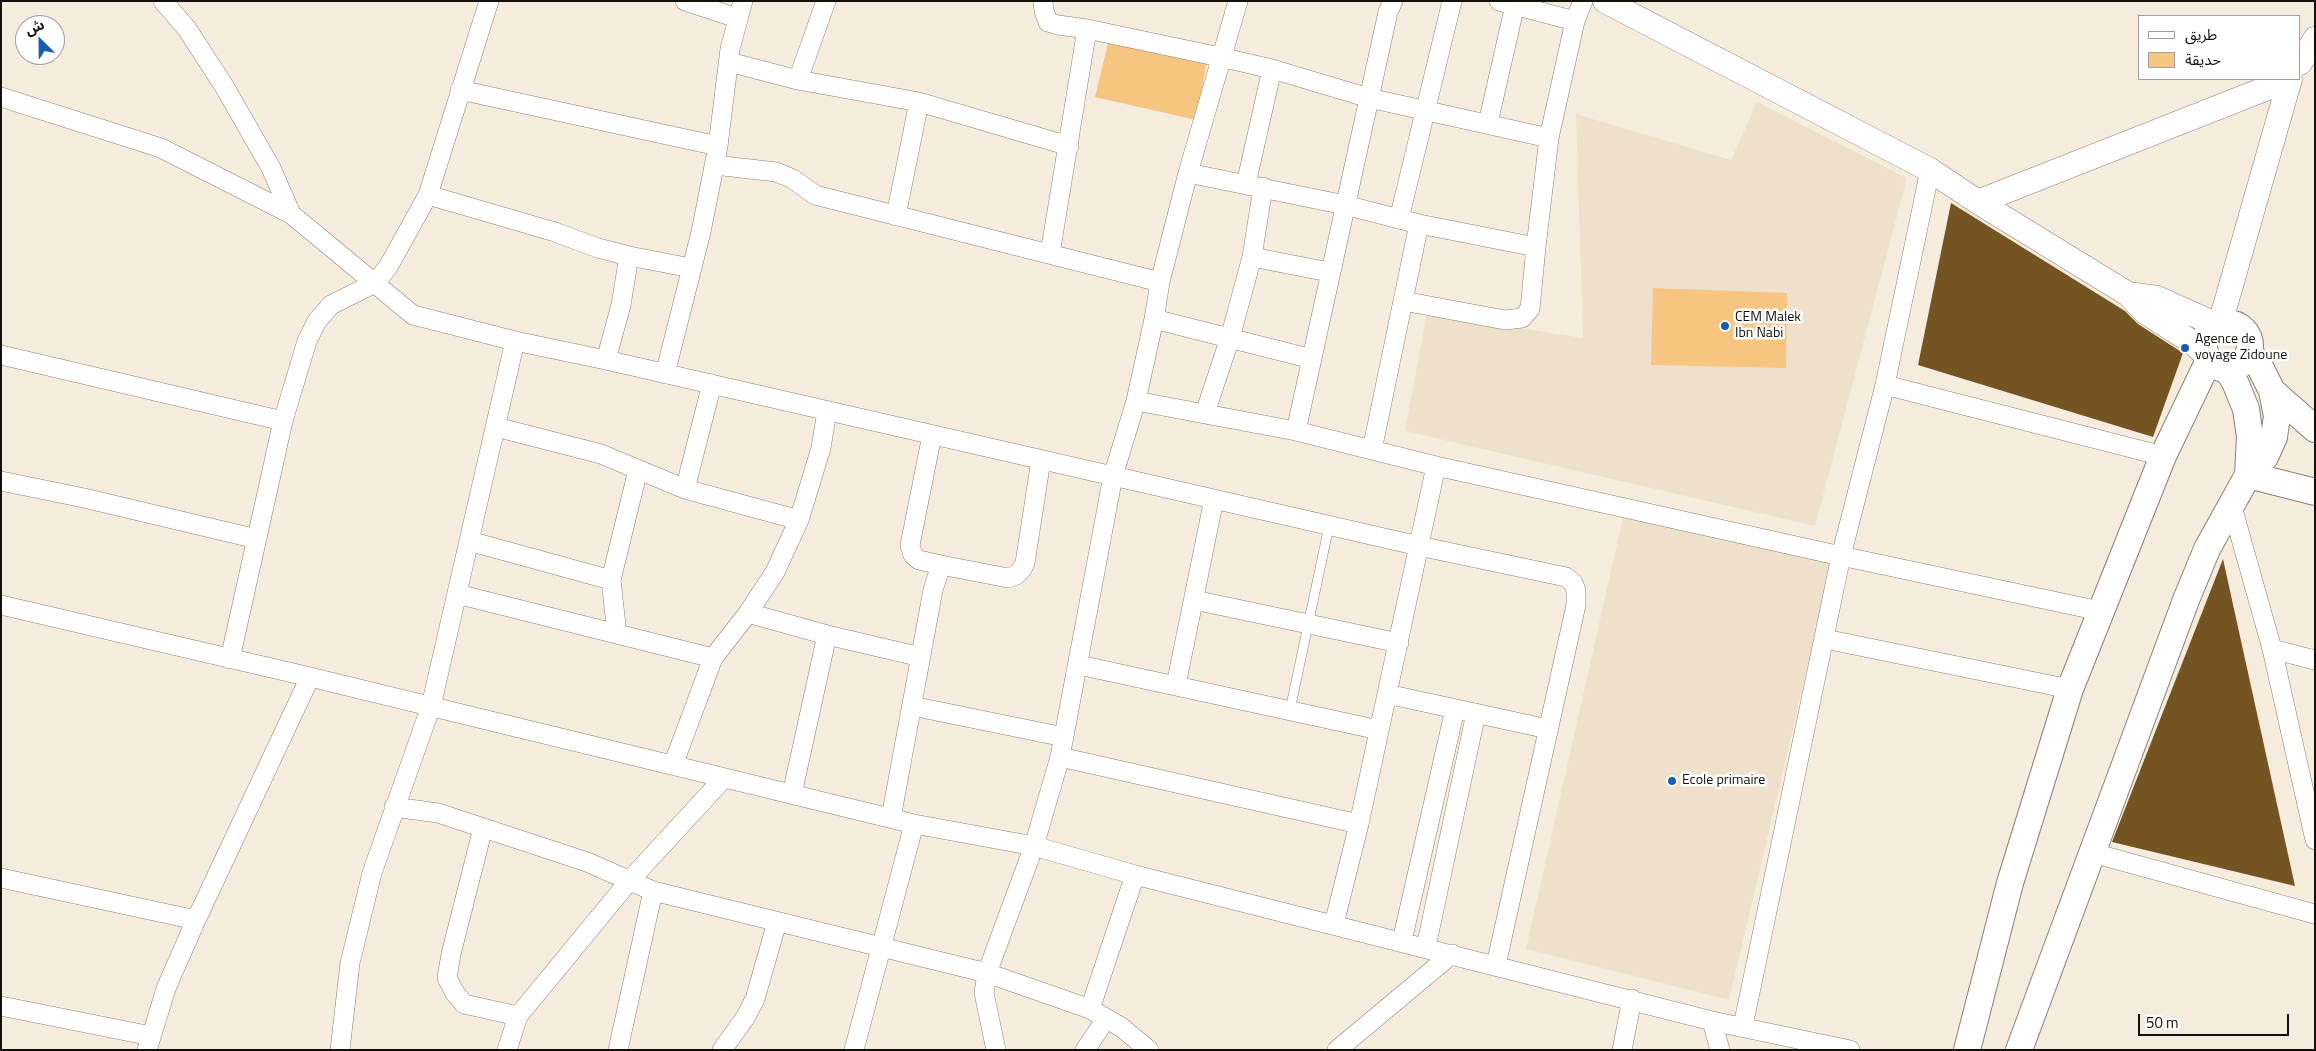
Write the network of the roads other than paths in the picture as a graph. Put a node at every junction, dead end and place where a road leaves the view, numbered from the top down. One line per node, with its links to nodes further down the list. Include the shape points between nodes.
1 (163, 1): 39 (street, via 187,29 224,86 271,168)
2 (489, 1): 23 (street)
3 (685, 1): 12 (street)
4 (826, 1): 20 (street)
5 (1044, 1): 14 (street, via 1048,22 1067,28)
6 (1238, 1): 16 (street)
7 (1392, 1): 25 (street)
8 (1452, 1): 27 (street)
9 (1583, 1): 13 (street)
10 (1605, 1): 33 (street)
11 (1507, 3): 13 (street); 28 (street)
12 (740, 10): 18 (street)
13 (1575, 22): 29 (street)
14 (1087, 28): 16 (street); 31 (street)
15 (2315, 39): 17 (street)
16 (1220, 57): 19 (street); 34 (street)
17 (2301, 61)
18 (729, 62): 20 (street); 30 (street)
19 (1272, 69): 25 (street); 35 (street)
20 (798, 80): 26 (street)
21 (2287, 80): 37 (street)
22 (2290, 80): 54 (street)
23 (460, 90): 30 (street); 36 (street)
24 (1, 97): 39 (street, via 161,148)
25 (1369, 98): 27 (street); 38 (street)
26 (919, 102): 31 (street); 40 (street)
27 (1426, 110): 28 (street); 41 (street)
28 (1488, 123): 29 (street)
29 (1548, 138): 43 (street)
30 (718, 146): 32 (street)
31 (1068, 146): 44 (street)
32 (715, 165): 40 (street, via 776,172 793,179 814,195); 47 (street)
33 (1930, 170): 37 (street); 64 (street)
34 (1188, 173): 35 (street); 49 (street)
35 (1255, 185): 38 (street); 46 (street)
36 (428, 195): 45 (street); 50 (street, via 388,267)
37 (1978, 202): 51 (street)
38 (1345, 205): 41 (street); 48 (street)
39 (291, 214): 50 (street)
40 (896, 216): 44 (street)
41 (1399, 219): 42 (street)
42 (1419, 224): 43 (street); 52 (street)
43 (1536, 247): 52 (street, via 1530,309 1522,318 1505,320)
44 (1050, 254): 49 (street)
45 (629, 256): 47 (street); 60 (street, via 621,304)
46 (1252, 256): 48 (street); 55 (street)
47 (691, 268): 62 (street)
48 (1330, 272): 59 (street)
49 (1160, 282): 53 (street)
50 (375, 283): 56 (street, via 413,315); 69 (street, via 331,305 317,321)
51 (2128, 294): 54 (street, via 2156,298); 61 (street, via 2150,317 2184,336)
52 (1403, 301): 74 (street)
53 (1154, 319): 55 (street); 66 (street)
54 (2219, 324): 57 (main road, via 2227,322 2241,327 2250,339); 61 (main road, via 2205,340)
55 (1230, 338): 59 (street); 68 (street)
56 (516, 341): 60 (street); 70 (street)
57 (2250, 353): 61 (main road, via 2241,365); 65 (main road)
58 (1, 355): 69 (street)
59 (1312, 359): 72 (street)
60 (606, 360): 62 (street)
61 (2214, 361): 75 (main road); 79 (main road, via 2238,389 2246,409 2250,437)
62 (665, 374): 63 (street)
63 (712, 384): 67 (street); 82 (street)
64 (1885, 386): 75 (street); 91 (street)
65 (2272, 391): 71 (main road); 79 (main road, via 2276,416 2274,438 2265,456)
66 (1136, 401): 68 (street); 80 (street)
67 (827, 411): 73 (street); 86 (street, via 821,448)
68 (1205, 413): 72 (street)
69 (283, 421): 88 (street)
70 (496, 427): 78 (street, via 601,454); 89 (street)
71 (2315, 429)
72 (1296, 431): 74 (street)
73 (932, 435): 76 (street); 92 (street, via 910,545 913,555 919,560)
74 (1372, 450): 77 (street)
75 (2163, 456): 97 (main road)
76 (1041, 460): 80 (street); 92 (street, via 1025,563 1016,575 1008,578)
77 (1436, 466): 90 (street); 91 (street)
78 (638, 470): 82 (street); 93 (street)
79 (2248, 475): 83 (main road); 85 (main road)
80 (1113, 476): 84 (street); 109 (street)
81 (1, 482): 88 (street)
82 (685, 489): 86 (street)
83 (2315, 492)
84 (1214, 499): 87 (street); 95 (street)
85 (2231, 503): 104 (street); 133 (main road, via 2186,600)
86 (799, 520): 98 (street, via 776,572)
87 (1329, 526): 90 (street); 99 (lane)
88 (256, 539): 107 (street)
89 (469, 541): 93 (street); 94 (street)
90 (1419, 546): 103 (street); 119 (street, via 1566,577 1573,584 1576,605)
91 (1842, 556): 97 (street); 102 (street)
92 (941, 565): 105 (street, via 933,590)
93 (611, 580): 100 (street)
94 (457, 594): 100 (street); 114 (street)
95 (1194, 600): 99 (street); 111 (street)
96 (1, 605): 107 (street)
97 (2100, 611): 112 (main road)
98 (748, 613): 101 (street); 106 (street)
99 (1308, 624): 103 (street); 117 (lane)
100 (617, 634): 106 (street)
101 (827, 635): 105 (street); 125 (street)
102 (1825, 639): 112 (street); 153 (street)
103 (1398, 643): 113 (street)
104 (2272, 649): 108 (street); 131 (street)
105 (921, 657): 115 (street)
106 (713, 658): 123 (street)
107 (230, 659): 110 (street)
108 (2315, 660)
109 (1079, 665): 111 (street); 121 (street)
110 (310, 677): 114 (street); 139 (street)
111 (1176, 685): 117 (street)
112 (2070, 689): 167 (main road, via 2010,884)
113 (1387, 694): 116 (street); 120 (street)
114 (431, 706): 123 (street); 126 (street)
115 (912, 706): 121 (street); 127 (street)
116 (1455, 709): 118 (street); 142 (street)
117 (1290, 710): 120 (street)
118 (1476, 713): 119 (street); 143 (street)
119 (1548, 729): 146 (street)
120 (1380, 730): 129 (street)
121 (1064, 738): 122 (street)
122 (1060, 757): 129 (street); 132 (street)
123 (673, 765): 124 (street)
124 (724, 778): 125 (street); 136 (street)
125 (792, 794): 127 (street)
126 (394, 807): 130 (street, via 438,813); 155 (street, via 372,873 350,963)
127 (891, 818): 128 (street)
128 (914, 824): 132 (street); 144 (street)
129 (1359, 824): 141 (street)
130 (483, 828): 136 (street, via 587,862); 151 (street, via 451,954 448,978 464,1004)
131 (2315, 840)
132 (1034, 846): 134 (street); 147 (street)
133 (2093, 853): 138 (street); 168 (main road)
134 (1135, 875): 141 (street); 150 (street)
135 (1, 878): 139 (street)
136 (630, 880): 137 (street); 151 (street)
137 (653, 891): 140 (street); 157 (street)
138 (2315, 914)
139 (196, 920): 154 (street, via 167,986)
140 (777, 922): 144 (street); 158 (street, via 755,999)
141 (1334, 924): 142 (street)
142 (1402, 941): 143 (street)
143 (1426, 947): 145 (street)
144 (881, 948): 147 (street); 159 (street)
145 (1452, 954): 146 (street); 163 (street)
146 (1496, 964): 148 (street)
147 (987, 973): 150 (street); 160 (street, via 984,993)
148 (1632, 999): 152 (street); 164 (street)
149 (1, 1006): 154 (street)
150 (1098, 1014): 161 (street); 162 (street, via 1121,1027)
151 (518, 1016): 156 (street)
152 (1712, 1021): 153 (street); 165 (street)
153 (1743, 1026): 166 (street)
154 (149, 1043)
155 (340, 1050)
156 (507, 1050)
157 (618, 1050)
158 (722, 1050)
159 (854, 1050)
160 (996, 1050)
161 (1085, 1050)
162 (1149, 1050)
163 (1337, 1050)
164 (1622, 1050)
165 (1720, 1050)
166 (1850, 1050)
167 (1967, 1050)
168 (2018, 1050)

